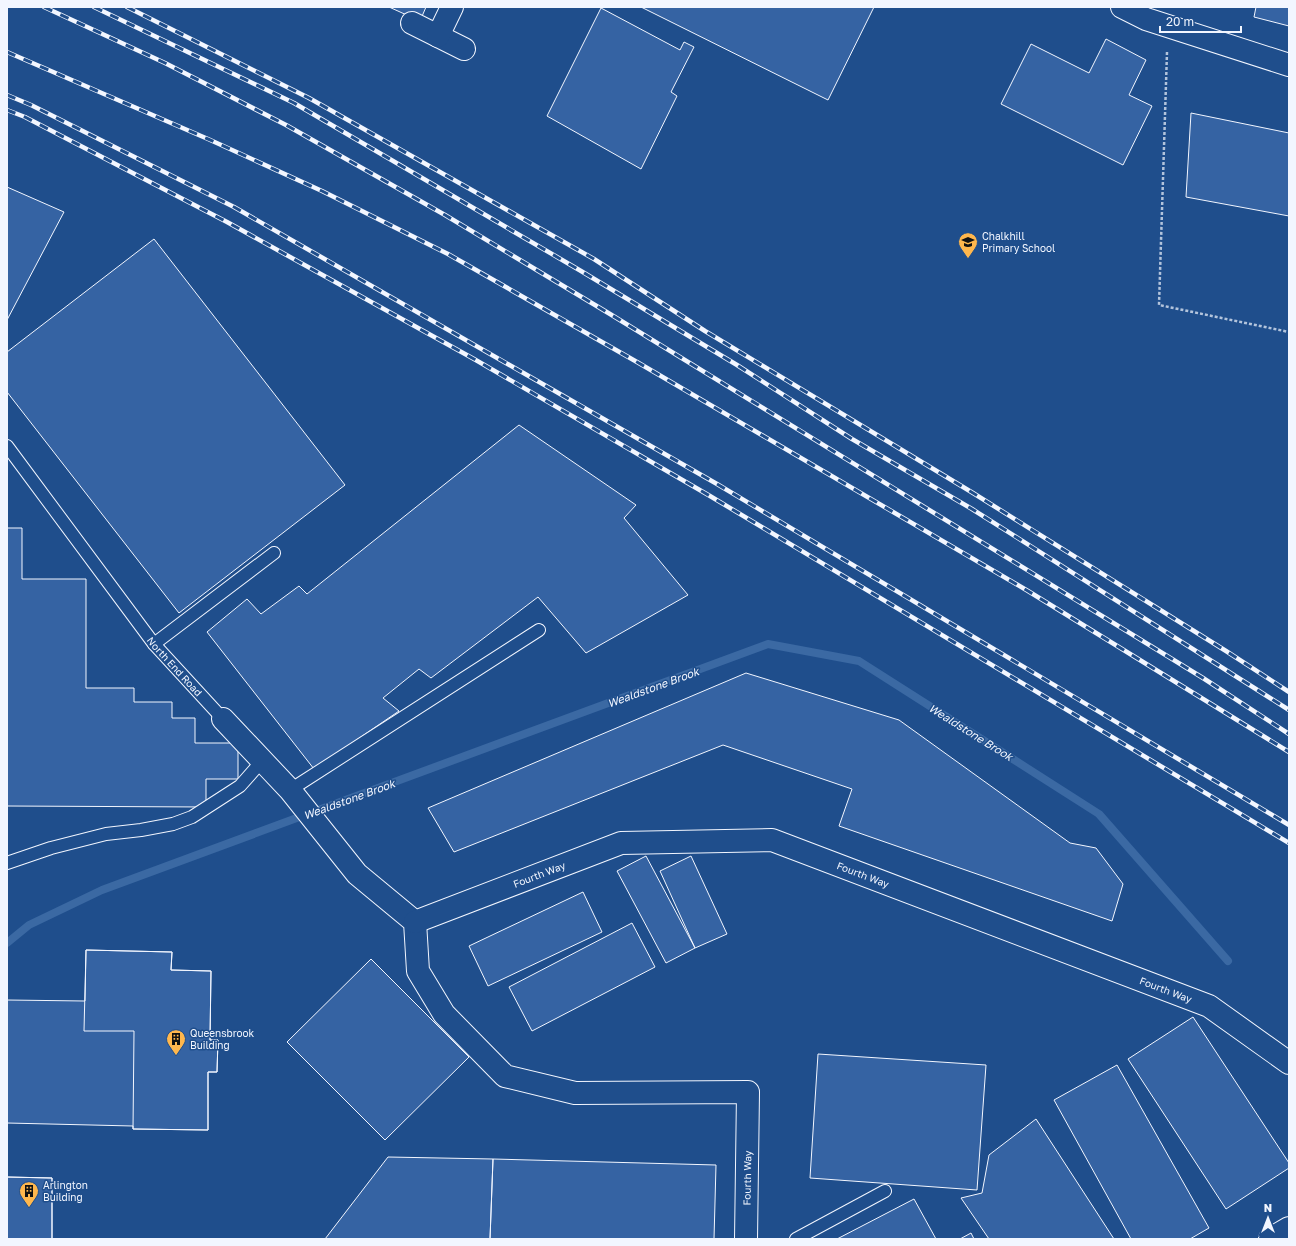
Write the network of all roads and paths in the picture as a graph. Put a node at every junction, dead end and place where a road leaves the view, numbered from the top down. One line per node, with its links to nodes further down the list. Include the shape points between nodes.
1 (452, 7): 6 (street)
2 (1122, 7): 3 (street)
3 (1148, 13): 5 (street)
4 (412, 23): 6 (street)
5 (1168, 26): 8 (street); 9 (path, via 1159,305)
6 (438, 36): 7 (street)
7 (464, 49)
8 (1289, 65)
9 (1289, 332)
10 (7, 447): 13 (lane, North End Road)
11 (274, 553): 13 (lane)
12 (538, 630): 16 (lane)
13 (154, 644): 14 (lane, North End Road)
14 (223, 719): 15 (street, North End Road)
15 (262, 760): 16 (street, North End Road); 17 (lane, via 240,786 192,817 173,824 106,834 51,848)
16 (290, 790): 18 (street, North End Road, via 357,874)
17 (7, 863)
18 (416, 922): 19 (street, Fourth Way, via 621,843 772,840 1209,1006); 22 (street, Fourth Way, via 418,971 444,1014 505,1076 574,1093 748,1092)
19 (1289, 1063)
20 (885, 1191): 23 (lane)
21 (1289, 1228): 24 (street)
22 (746, 1239)
23 (796, 1239)
24 (1270, 1239)

